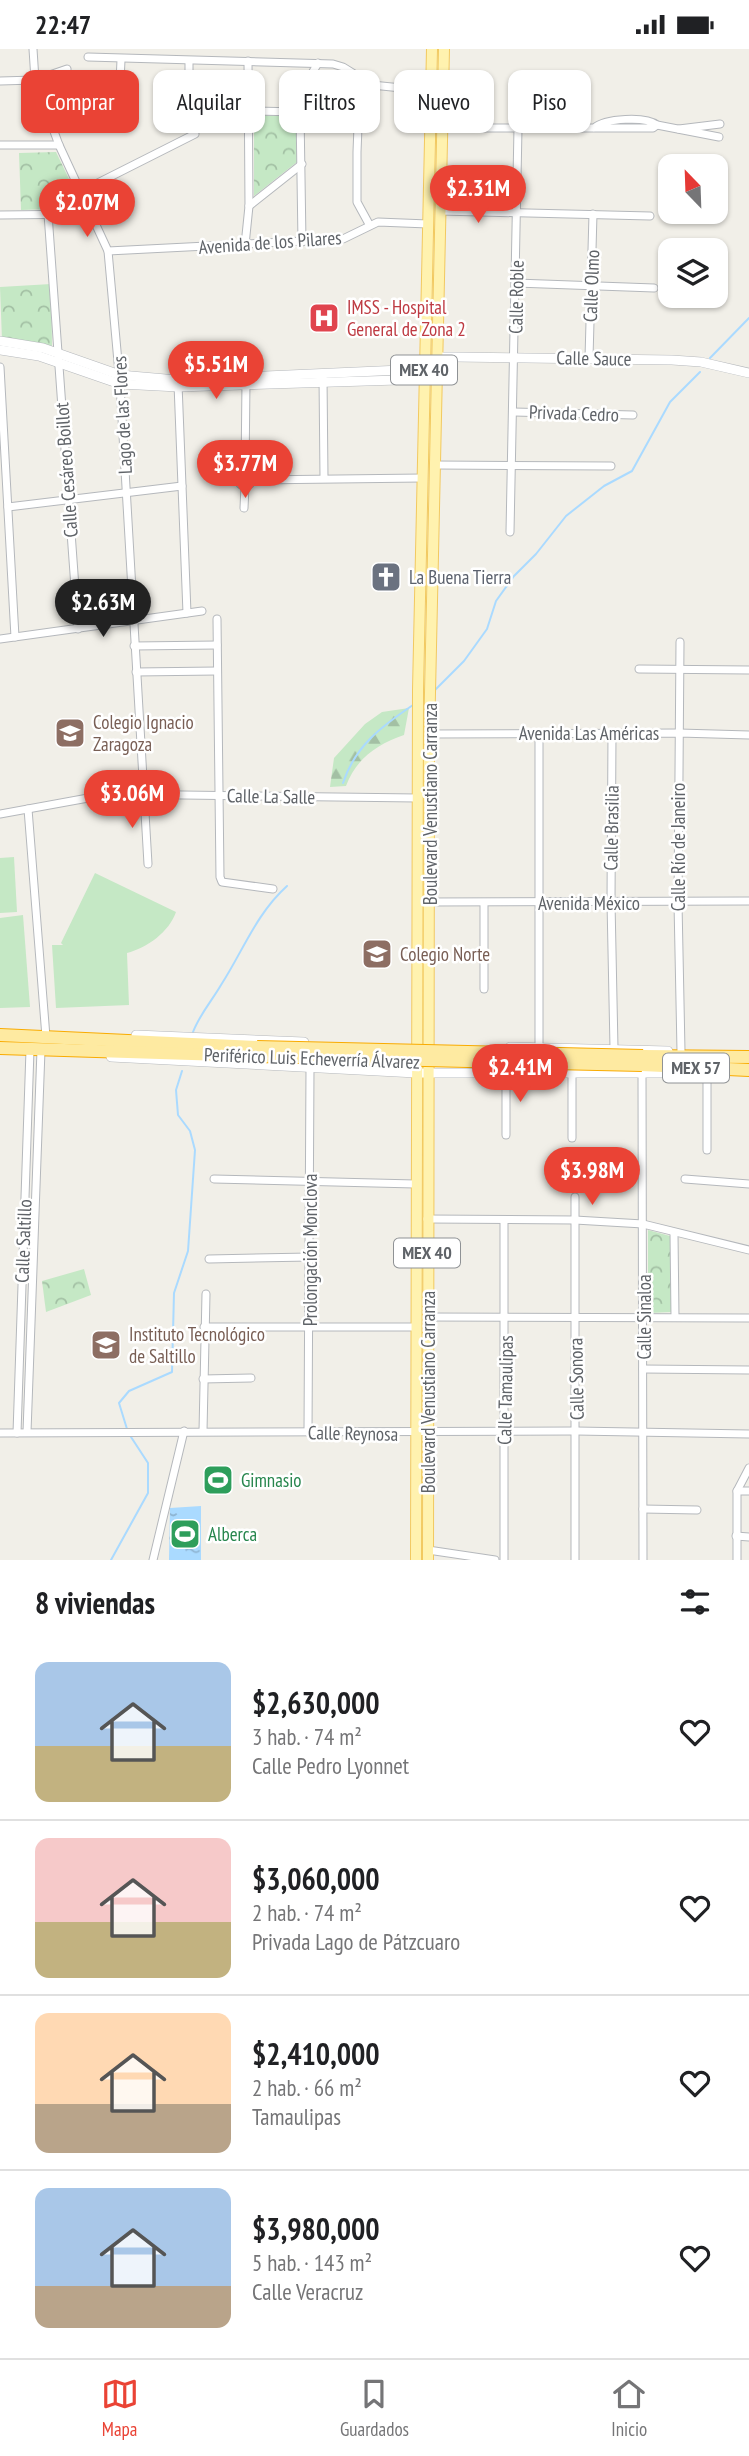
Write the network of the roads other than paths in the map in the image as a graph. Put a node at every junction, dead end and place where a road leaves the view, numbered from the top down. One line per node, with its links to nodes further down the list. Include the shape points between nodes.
1 (33, 49): 10 (street, Lago de las Flores)
2 (432, 49): 17 (main road, Boulevard Venustiano Carranza / MEX 40)
3 (443, 49): 18 (main road, Boulevard Venustiano Carranza / MEX 40)
4 (88, 57): 5 (street)
5 (121, 60): 6 (street); 12 (street)
6 (189, 61): 7 (street); 13 (street)
7 (248, 61): 8 (street); 14 (street)
8 (318, 63): 15 (street); 16 (street)
9 (68, 69): 11 (street)
10 (34, 70)
11 (65, 70)
12 (121, 70)
13 (189, 70)
14 (248, 70)
15 (314, 70)
16 (347, 70)
17 (432, 70)
18 (443, 70)
19 (21, 80): 20 (street)
20 (0, 81)
21 (720, 124): 23 (street)
22 (591, 128): 23 (street)
23 (678, 129): 32 (street)
24 (55, 133): 34 (street, Lago de las Flores)
25 (249, 133): 37 (street)
26 (301, 133): 35 (street)
27 (358, 133): 45 (street, via 358,202)
28 (430, 133): 46 (main road, Boulevard Venustiano Carranza / MEX 40)
29 (442, 133): 38 (main road, Boulevard Venustiano Carranza / MEX 40)
30 (518, 133): 39 (street, Calle Roble)
31 (195, 134): 36 (street)
32 (719, 137)
33 (0, 145): 34 (street)
34 (59, 145): 36 (street, Lago de las Flores)
35 (302, 165): 37 (street); 47 (street)
36 (80, 192): 41 (street, Lago de las Flores)
37 (249, 206): 48 (street)
38 (440, 211): 39 (street); 56 (main road, Boulevard Venustiano Carranza / MEX 40)
39 (517, 211): 42 (street); 50 (street, Calle Roble)
40 (48, 214): 41 (street); 43 (street); 55 (street, Calle Cesáreo Boillot)
41 (91, 214): 49 (street, Lago de las Flores)
42 (593, 214): 44 (street); 51 (street, Calle Olmo)
43 (0, 215)
44 (650, 216)
45 (369, 224): 46 (street, Avenida de los Pilares); 47 (street, Avenida de los Pilares, via 343,239)
46 (428, 225): 61 (main road, Boulevard Venustiano Carranza / MEX 40)
47 (302, 242): 48 (street, Avenida de los Pilares)
48 (245, 246): 49 (street, Avenida de los Pilares)
49 (108, 251): 64 (street, Lago de las Flores)
50 (516, 283): 51 (street); 57 (street, Calle Roble)
51 (591, 286): 52 (street); 58 (street, Calle Olmo)
52 (654, 288)
53 (0, 341): 55 (street)
54 (0, 350): 55 (street)
55 (58, 357): 64 (street); 79 (street, Calle Cesáreo Boillot)
56 (438, 357): 57 (street, Calle Sauce); 61 (street); 63 (main road, Boulevard Venustiano Carranza / MEX 40)
57 (515, 357): 58 (street, Calle Sauce); 67 (street, Calle Roble)
58 (589, 358): 60 (street, Calle Sauce, via 692,361)
59 (0, 367): 80 (street)
60 (749, 373)
61 (424, 374): 62 (street); 63 (street); 74 (main road, Boulevard Venustiano Carranza / MEX 40)
62 (323, 378): 65 (street); 73 (street)
63 (438, 379): 69 (main road, Boulevard Venustiano Carranza / MEX 40)
64 (120, 380): 66 (street); 78 (street, Lago de las Flores)
65 (246, 381): 66 (street); 72 (street)
66 (178, 384): 76 (street)
67 (514, 412): 68 (street, Privada Cedro); 70 (street, Calle Roble)
68 (634, 415)
69 (436, 465): 70 (street); 101 (main road, Boulevard Venustiano Carranza / MEX 40)
70 (513, 465): 71 (street); 82 (street, Calle Roble)
71 (611, 466)
72 (245, 472): 75 (street); 77 (street, via 238,478)
73 (324, 478): 74 (street); 75 (street)
74 (422, 478): 105 (main road, Boulevard Venustiano Carranza / MEX 40)
75 (252, 480): 77 (street)
76 (182, 486): 78 (street); 84 (street)
77 (245, 486): 81 (street)
78 (126, 493): 79 (street); 86 (street, Lago de las Flores)
79 (68, 500): 80 (street); 87 (street, Calle Cesáreo Boillot)
80 (8, 507): 88 (street)
81 (244, 507)
82 (510, 532)
83 (202, 611): 84 (street)
84 (187, 613): 86 (street)
85 (217, 619): 91 (street)
86 (132, 621): 87 (street); 92 (street, Lago de las Flores)
87 (78, 629): 88 (street)
88 (15, 637): 89 (street)
89 (0, 639)
90 (680, 642): 94 (street, Calle Río de Janeiro)
91 (217, 645): 92 (street); 96 (street)
92 (134, 646): 97 (street, Lago de las Flores)
93 (639, 669): 94 (street)
94 (680, 669): 95 (street); 100 (street, Calle Río de Janeiro)
95 (749, 670)
96 (217, 671): 97 (street); 104 (street)
97 (136, 672): 103 (street, Lago de las Flores)
98 (539, 733): 99 (street, Avenida Las Américas); 101 (street, Avenida Las Américas); 113 (street)
99 (612, 733): 100 (street, Avenida Las Américas); 114 (street, Calle Brasilia)
100 (679, 733): 102 (street, Avenida Las Américas); 115 (street, Calle Río de Janeiro)
101 (430, 734): 111 (main road, Boulevard Venustiano Carranza / MEX 40)
102 (749, 735)
103 (144, 795): 104 (street, Calle La Salle); 106 (street, Calle La Salle, via 110,794); 108 (street, Lago de las Flores)
104 (217, 795): 105 (street, Calle La Salle); 109 (street, via 222,882)
105 (417, 798): 121 (main road, Boulevard Venustiano Carranza / MEX 40)
106 (28, 809): 107 (street, Calle La Salle); 118 (street)
107 (0, 814)
108 (148, 864)
109 (273, 890)
110 (749, 901): 115 (street, Avenida México)
111 (429, 902): 112 (street, Avenida México); 121 (main road, Boulevard Venustiano Carranza / MEX 40)
112 (484, 902): 113 (street, Avenida México); 116 (street)
113 (537, 902): 114 (street, Avenida México); 125 (street)
114 (611, 902): 115 (street, Avenida México); 127 (street, Calle Brasilia)
115 (678, 903): 130 (street, Calle Río de Janeiro)
116 (484, 989)
117 (0, 1035): 118 (highway, Periférico Luis Echeverría Álvarez)
118 (46, 1037): 119 (highway, Periférico Luis Echeverría Álvarez)
119 (69, 1039): 123 (street, Periférico Luis Echeverría Álvarez, via 112,1035); 131 (highway, Periférico Luis Echeverría Álvarez)
120 (0, 1041): 128 (highway)
121 (424, 1043): 123 (street, Periférico Luis Echeverría Álvarez); 124 (main road); 139 (main road, Boulevard Venustiano Carranza / MEX 40)
122 (458, 1046): 124 (street, Periférico Luis Echeverría Álvarez); 125 (street, Periférico Luis Echeverría Álvarez); 137 (street, via 442,1050 436,1057)
123 (399, 1047): 138 (street, via 408,1062)
124 (443, 1047)
125 (539, 1047): 127 (street, Periférico Luis Echeverría Álvarez)
126 (0, 1048): 128 (highway, Periférico Luis Echeverría Álvarez)
127 (614, 1048): 130 (street, Periférico Luis Echeverría Álvarez)
128 (36, 1050): 129 (highway, Periférico Luis Echeverría Álvarez); 177 (street, Calle Saltillo); 181 (street, Calle Saltillo)
129 (79, 1051): 131 (highway, Periférico Luis Echeverría Álvarez); 135 (street, via 127,1059)
130 (681, 1051): 132 (street, Periférico Luis Echeverría Álvarez)
131 (257, 1052): 134 (highway, Periférico Luis Echeverría Álvarez / MEX 57, bridge)
132 (707, 1056): 133 (highway, Periférico Luis Echeverría Álvarez / MEX 57); 134 (highway, Periférico Luis Echeverría Álvarez / MEX 57)
133 (749, 1057)
134 (642, 1065): 136 (highway, Periférico Luis Echeverría Álvarez / MEX 57); 141 (street); 142 (street); 155 (street, Calle Sinaloa)
135 (310, 1067): 138 (street); 148 (street, Prolongación Monclova)
136 (744, 1070): 142 (street)
137 (444, 1072): 139 (street); 140 (street)
138 (398, 1073): 139 (street)
139 (422, 1073): 149 (main road, Boulevard Venustiano Carranza / MEX 40); 152 (main road, Boulevard Venustiano Carranza / MEX 40)
140 (506, 1073): 141 (street); 143 (street)
141 (572, 1073): 144 (street)
142 (707, 1074): 145 (street)
143 (506, 1135)
144 (572, 1138)
145 (707, 1150)
146 (214, 1179): 148 (street)
147 (685, 1179): 150 (street)
148 (310, 1182): 149 (street); 158 (street, Prolongación Monclova)
149 (415, 1184): 169 (main road, Boulevard Venustiano Carranza / MEX 40)
150 (749, 1184)
151 (575, 1197): 153 (street, Calle Sonora)
152 (427, 1219): 154 (street); 163 (main road, Boulevard Venustiano Carranza / MEX 40)
153 (575, 1220): 154 (street); 155 (street); 162 (street, Calle Sonora)
154 (504, 1221): 161 (street, Calle Tamaulipas)
155 (643, 1224): 156 (street); 164 (street, Calle Sinaloa)
156 (674, 1233): 157 (street); 165 (street)
157 (749, 1250)
158 (310, 1257): 159 (street); 167 (street, Prolongación Monclova)
159 (209, 1259)
160 (206, 1294): 168 (street)
161 (506, 1316): 162 (street); 163 (street); 182 (street, Calle Tamaulipas)
162 (575, 1316): 164 (street); 176 (street, Calle Sonora)
163 (427, 1317): 183 (main road, Boulevard Venustiano Carranza / MEX 40)
164 (644, 1317): 165 (street); 170 (street, Calle Sinaloa)
165 (675, 1317): 166 (street)
166 (749, 1318)
167 (310, 1326): 168 (street); 169 (street); 178 (street, Prolongación Monclova)
168 (204, 1327): 173 (street)
169 (416, 1327): 183 (main road, Boulevard Venustiano Carranza / MEX 40)
170 (643, 1369): 171 (street); 179 (street, Calle Sinaloa)
171 (749, 1370)
172 (251, 1378): 173 (street)
173 (203, 1379): 175 (street)
174 (184, 1431): 175 (street, Calle Reynosa); 177 (street, Calle Reynosa); 193 (street)
175 (203, 1431): 178 (street, Calle Reynosa)
176 (576, 1431): 179 (street, Calle Reynosa); 182 (street, Calle Reynosa); 197 (street, Calle Sonora)
177 (27, 1432): 181 (street, Calle Reynosa)
178 (308, 1432): 183 (street, Calle Reynosa)
179 (644, 1432): 184 (street, Calle Reynosa); 188 (street, Calle Sinaloa)
180 (0, 1433): 181 (street, Calle Reynosa)
181 (17, 1433)
182 (505, 1433): 183 (street, Calle Reynosa); 196 (street, Calle Tamaulipas)
183 (422, 1434): 192 (main road, Boulevard Venustiano Carranza / MEX 40); 194 (main road, Boulevard Venustiano Carranza / MEX 40)
184 (749, 1434)
185 (749, 1468): 186 (street)
186 (737, 1491): 187 (street); 190 (street)
187 (749, 1491)
188 (643, 1509): 189 (street); 198 (street, Calle Sinaloa)
189 (697, 1510)
190 (736, 1536): 191 (street); 199 (street)
191 (749, 1537)
192 (428, 1555): 195 (street)
193 (153, 1560)
194 (416, 1560)
195 (495, 1560)
196 (504, 1560)
197 (575, 1560)
198 (643, 1560)
199 (737, 1560)

